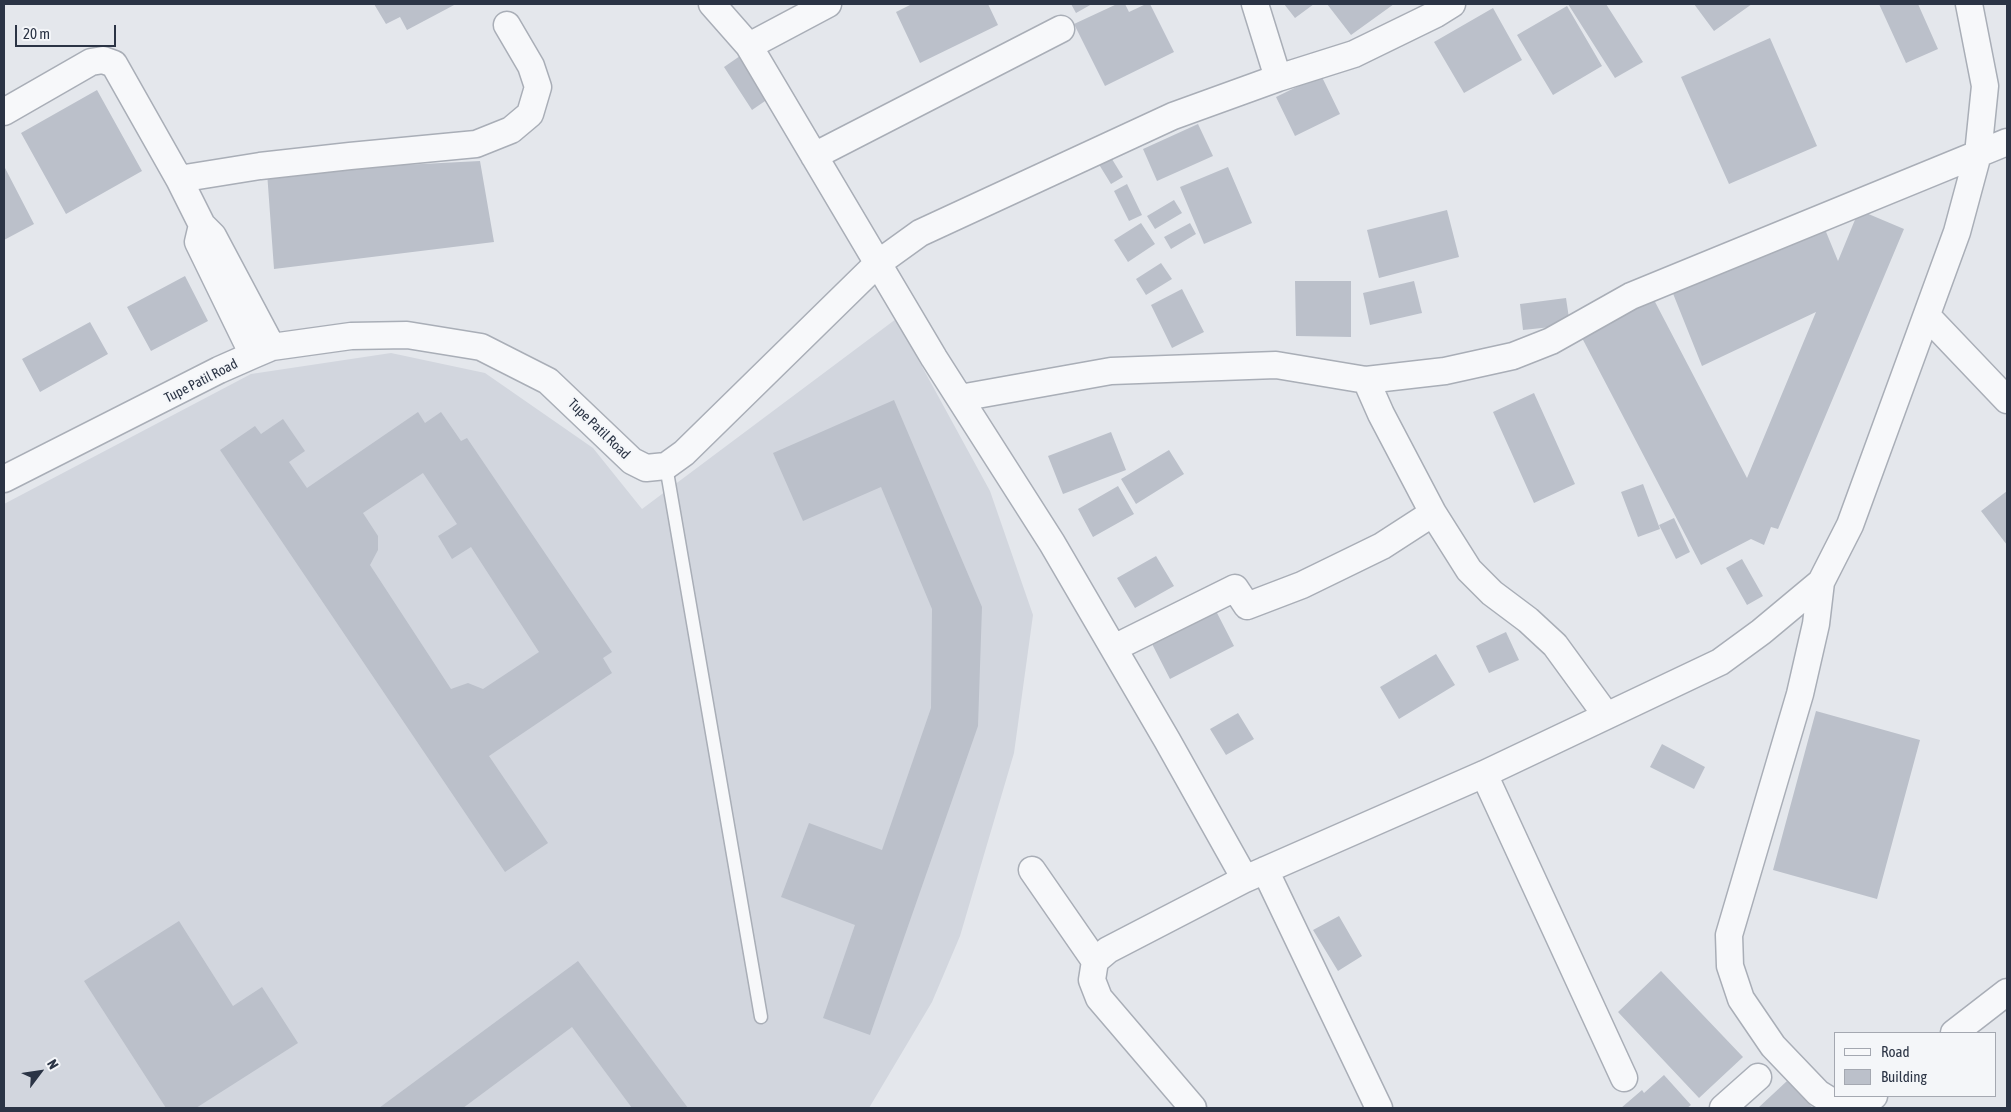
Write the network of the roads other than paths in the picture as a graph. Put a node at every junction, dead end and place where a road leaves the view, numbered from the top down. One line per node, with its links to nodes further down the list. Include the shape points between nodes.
1 (712, 4): 8 (street)
2 (828, 4): 8 (street)
3 (1255, 4): 9 (street)
4 (1452, 4): 9 (street, via 1354,54)
5 (1968, 4): 12 (street, via 1985,86)
6 (507, 25): 14 (street, via 531,66 538,87 530,114 511,130 476,144 260,166)
7 (1061, 29): 13 (street)
8 (750, 46): 13 (street)
9 (1278, 78): 15 (street, via 1164,120 920,234)
10 (4, 112): 14 (street, via 91,62 103,60 114,64)
11 (2007, 142): 12 (street)
12 (1978, 154): 16 (street, via 1957,232); 18 (street, via 1631,296 1551,340 1513,356 1445,371)
13 (814, 156): 15 (street)
14 (179, 179): 17 (street, via 202,225 198,242)
15 (877, 264): 19 (street); 21 (street, via 684,453)
16 (1927, 316): 20 (street); 24 (street, via 1850,524)
17 (263, 351): 21 (street, Tupe Patil Road, via 351,336 407,335 481,347 548,381 632,461 646,468); 22 (street, Tupe Patil Road)
18 (1366, 380): 19 (street, via 1276,365 1111,371); 23 (street)
19 (960, 398): 25 (street)
20 (2007, 400)
21 (666, 466): 32 (lane)
22 (4, 479)
23 (1433, 513): 25 (street, via 1382,546 1302,585 1247,606 1235,588); 26 (street, via 1469,570 1555,645)
24 (1821, 582): 26 (street, via 1720,662); 36 (street, via 1816,624 1800,694 1729,934 1730,966 1742,999 1773,1046 1818,1092 1839,1106 1860,1104)
25 (1114, 648): 29 (street)
26 (1606, 715): 27 (street)
27 (1484, 774): 29 (street); 35 (street)
28 (1032, 870): 30 (street)
29 (1255, 874): 30 (street, via 1108,950); 38 (street)
30 (1095, 961): 37 (street, via 1092,980 1099,998)
31 (2007, 992): 33 (street)
32 (761, 1017)
33 (1955, 1032)
34 (1758, 1077): 39 (street)
35 (1624, 1078)
36 (1872, 1097)
37 (1193, 1108)
38 (1379, 1108)
39 (1723, 1108)

